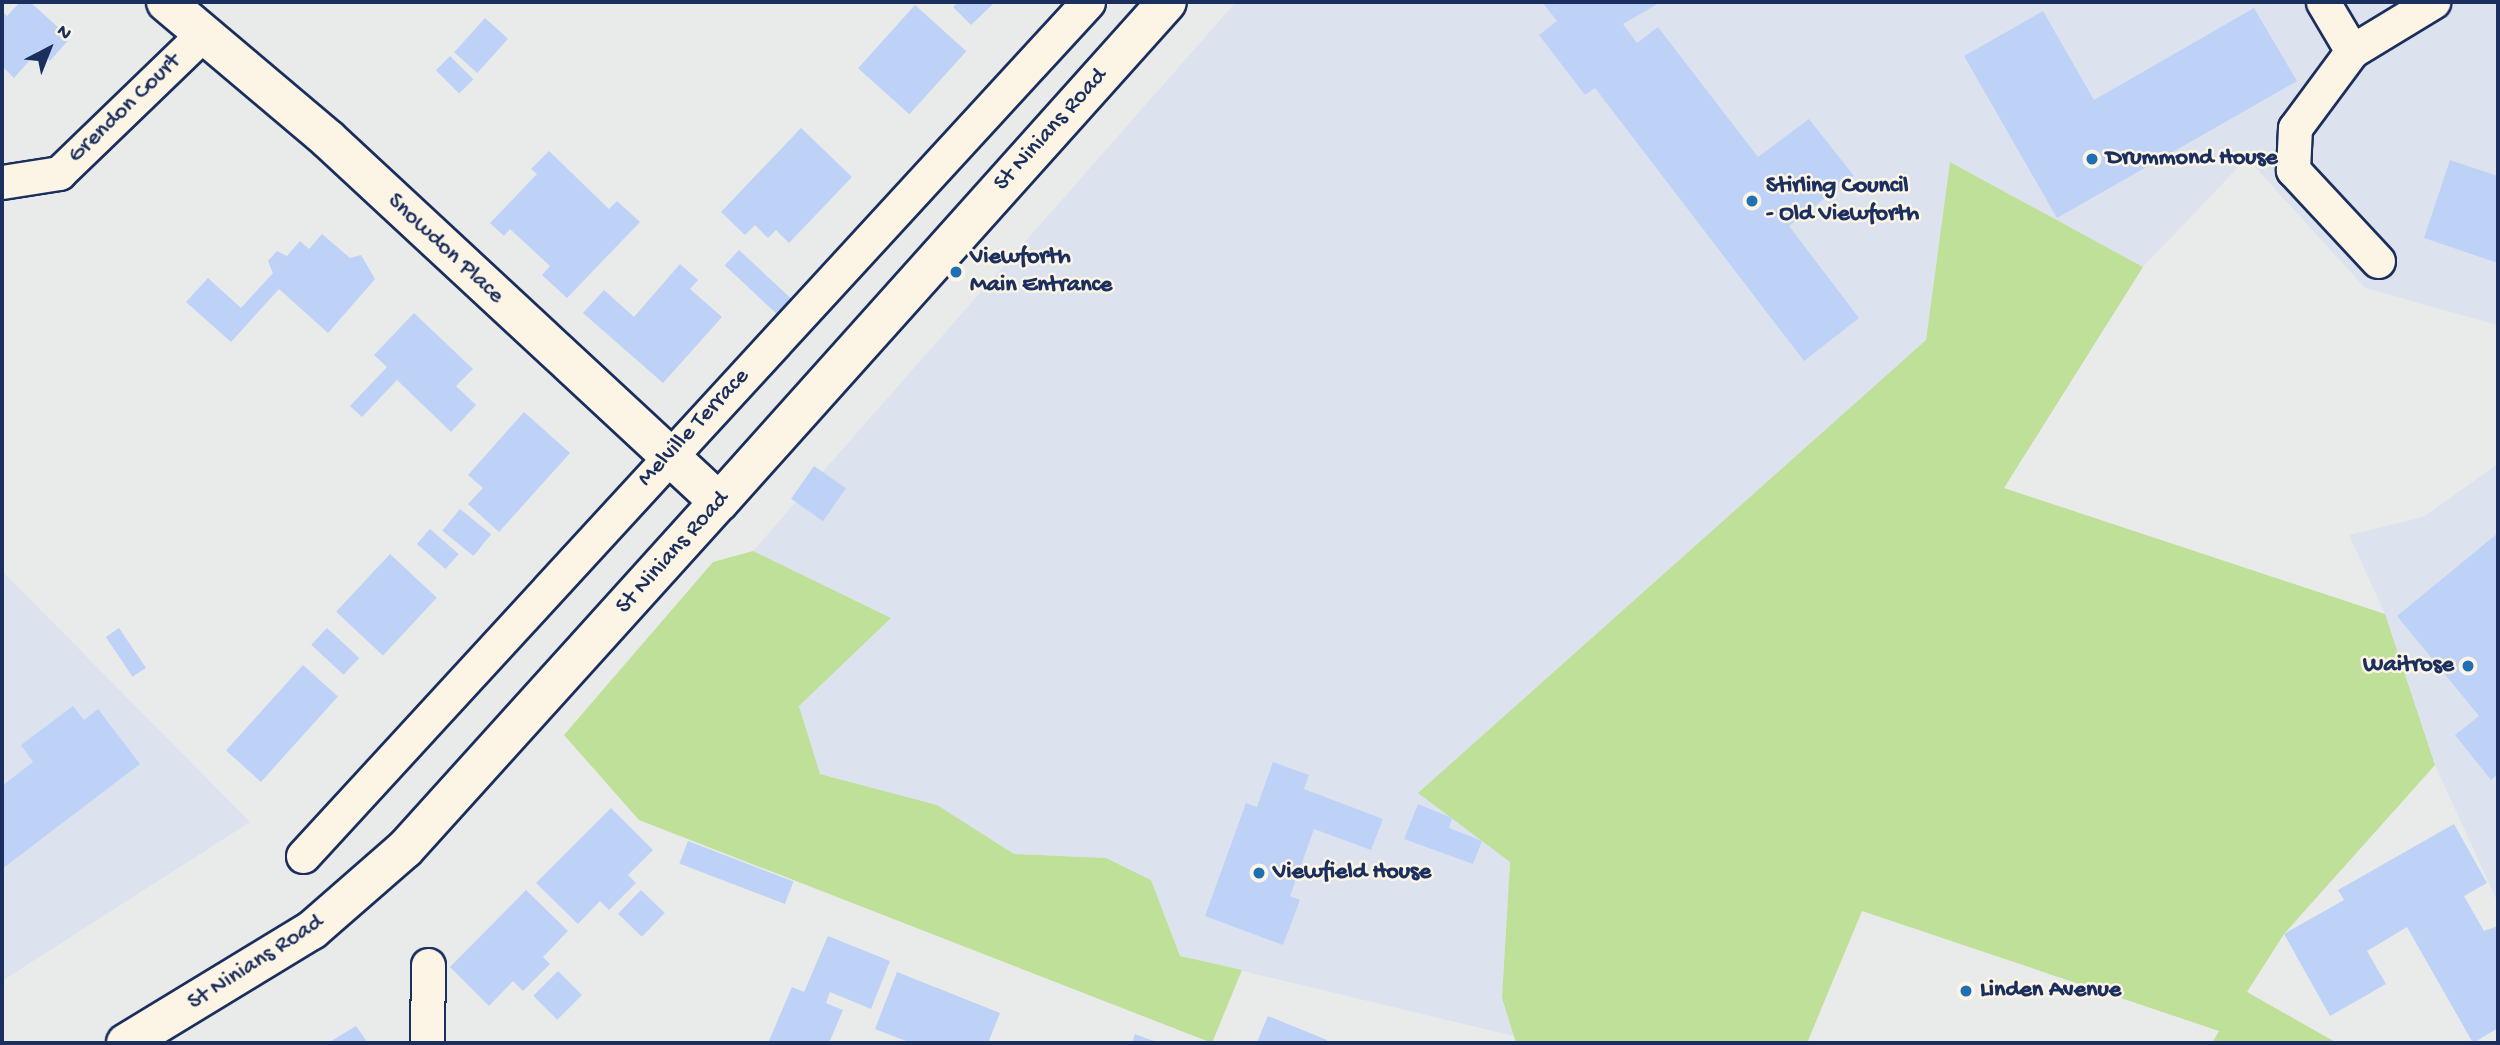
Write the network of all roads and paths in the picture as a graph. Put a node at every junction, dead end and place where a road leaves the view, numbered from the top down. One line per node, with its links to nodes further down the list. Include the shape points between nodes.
1 (166, 2): 6 (main road, Snowdon Place)
2 (1088, 2): 10 (street, Melville Terrace)
3 (1167, 2): 11 (main road, St Ninians Road)
4 (2323, 2): 7 (street)
5 (2433, 2): 7 (street)
6 (203, 34): 8 (street, Grendon Court, via 59,173); 10 (main road, Snowdon Place, via 328,139)
7 (2352, 51): 9 (street, via 2295,128 2293,170)
8 (2, 182)
9 (2378, 261)
10 (668, 456): 11 (main road, Snowdon Place); 12 (street, Melville Terrace, via 503,645)
11 (719, 502): 14 (main road, St Ninians Road, via 405,849 312,930)
12 (303, 856)
13 (428, 965): 15 (street)
14 (127, 1043)
15 (427, 1043)

